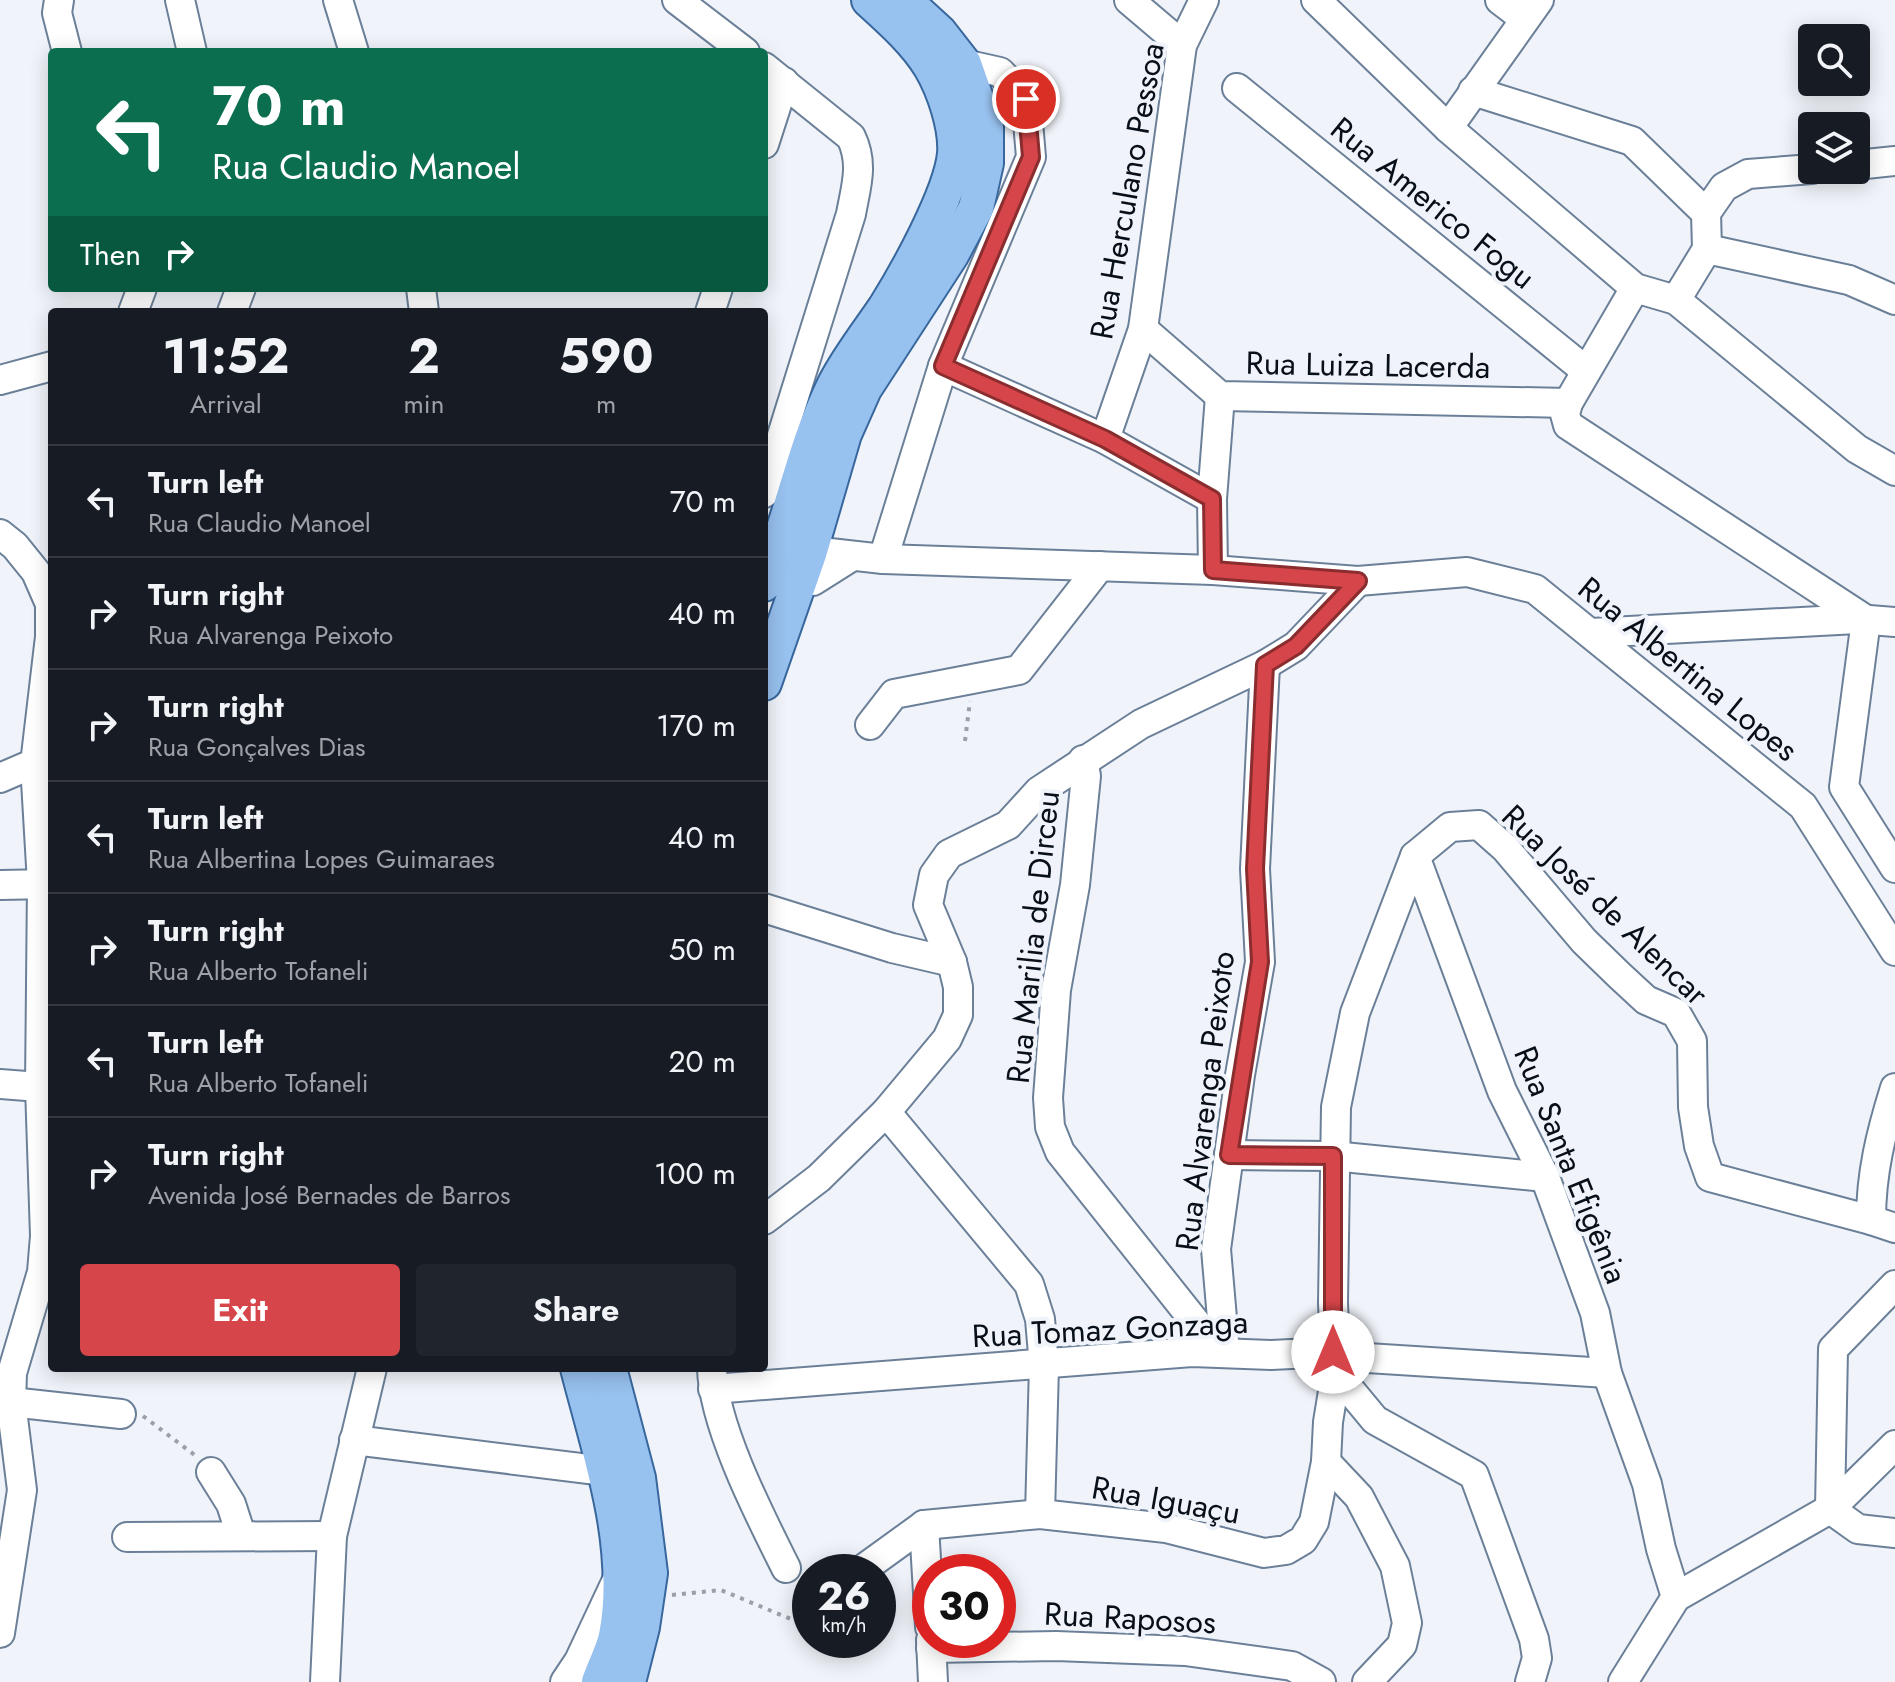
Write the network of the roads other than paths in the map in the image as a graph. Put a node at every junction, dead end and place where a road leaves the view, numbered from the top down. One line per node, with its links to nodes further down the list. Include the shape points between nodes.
1 (59, 0): 13 (street)
2 (180, 0): 14 (street)
3 (338, 0): 15 (street)
4 (677, 0): 16 (street)
5 (869, 0): 46 (main road, via 931,67 951,118 955,154 919,249 842,370 816,422)
6 (904, 0): 17 (main road)
7 (1129, 0): 12 (street)
8 (1204, 0): 12 (street, Rua Herculano Pessoa)
9 (1316, 0): 22 (street)
10 (1500, 0): 11 (street)
11 (1532, 10): 20 (street)
12 (1182, 45): 31 (street, Rua Herculano Pessoa)
13 (66, 48)
14 (191, 48)
15 (353, 48)
16 (740, 48)
17 (964, 64): 32 (street, via 1000,72 1026,99 1031,157); 45 (main road, via 986,127 986,163 976,208 864,389 832,468)
18 (774, 74): 21 (street); 40 (street, via 851,137 860,168 851,214)
19 (1237, 88): 34 (street, Rua Americo Fogu)
20 (1473, 91): 22 (street); 26 (street, via 1632,141)
21 (768, 116)
22 (1448, 128): 28 (street)
23 (1895, 161): 24 (street)
24 (1870, 164)
25 (1798, 170): 26 (street, via 1748,174 1724,187)
26 (1706, 213): 27 (street)
27 (1707, 249): 29 (street); 30 (street, via 1849,280)
28 (1635, 288): 29 (street); 34 (street)
29 (1676, 300): 39 (street, via 1857,449)
30 (1895, 300)
31 (1143, 329): 36 (street, Rua Luiza Lacerda); 38 (street, Rua Herculano Pessoa)
32 (943, 366): 38 (street); 43 (street)
33 (48, 367): 35 (street)
34 (1585, 370): 37 (street)
35 (0, 380)
36 (1220, 396): 37 (street, Rua Luiza Lacerda); 41 (street)
37 (1568, 403): 51 (street, via 1565,414 1576,433)
38 (1105, 439): 41 (street)
39 (1895, 471)
40 (768, 480)
41 (1212, 499): 47 (street)
42 (0, 534): 50 (street, via 36,572)
43 (883, 559): 44 (street, Rua Albertina Lopes); 45 (street, Rua Albertina Lopes, via 821,552)
44 (1100, 566): 47 (street, Rua Albertina Lopes); 57 (street, via 1019,670 894,694)
45 (811, 568): 48 (street, Rua Albertina Lopes); 54 (main road)
46 (768, 569)
47 (1213, 570): 49 (street, Rua Albertina Lopes)
48 (768, 572)
49 (1358, 581): 53 (street, Rua Albertina Lopes, via 1467,572 1535,589); 55 (street, via 1296,646)
50 (48, 599)
51 (1866, 620): 52 (street); 53 (street); 62 (street, via 1844,787)
52 (1895, 622)
53 (1591, 633): 66 (street, Rua Albertina Lopes, via 1803,806)
54 (771, 651)
55 (1265, 665): 59 (street, via 1141,724); 72 (street, Rua Alvarenga Peixoto, via 1255,869 1260,962)
56 (48, 678): 58 (street)
57 (870, 725)
58 (44, 760): 60 (street); 63 (street)
59 (1083, 760): 67 (street, via 1039,791 1008,825 949,854 934,875 928,905); 78 (street, Rua Marilia de Dirceu, via 1086,776 1075,885 1056,990 1050,1127 1060,1152)
60 (0, 778)
61 (1415, 856): 73 (street, Rua José de Alencar, via 1355,1013 1336,1107); 74 (street, Rua Santa Efigênia, via 1502,1091); 76 (street, Rua José de Alencar, via 1450,827 1479,825 1619,975 1646,1000 1676,1013 1692,1041 1693,1107 1710,1177)
62 (1895, 868)
63 (47, 883): 64 (street); 69 (street)
64 (0, 885)
65 (768, 909): 67 (street)
66 (1895, 951)
67 (952, 962): 71 (street, via 958,1015 947,1039)
68 (0, 1084): 69 (street)
69 (46, 1088): 86 (street, via 42,1272 12,1373)
70 (1895, 1088): 76 (street, via 1871,1183)
71 (886, 1112): 75 (street, via 819,1178); 80 (street, via 1029,1284 1040,1319)
72 (1229, 1155): 73 (street); 78 (street, Rua Alvarenga Peixoto, via 1216,1249)
73 (1333, 1156): 74 (street); 79 (street, Rua José de Alencar)
74 (1545, 1177): 84 (street, Rua Santa Efigênia, via 1595,1313)
75 (768, 1217)
76 (1883, 1224)
77 (1895, 1285): 93 (street, via 1833,1349)
78 (1223, 1353): 79 (street, Rua Tomaz Gonzaga); 80 (street, Rua Tomaz Gonzaga)
79 (1335, 1362): 84 (street, Rua Tomaz Gonzaga, via 1367,1358); 90 (street, Rua Iguaçu); 115 (street, via 1375,1420 1474,1475 1534,1639 1537,1658)
80 (1044, 1366): 85 (street, Rua Tomaz Gonzaga); 94 (street)
81 (371, 1372): 88 (street)
82 (579, 1372): 91 (main road)
83 (610, 1372): 111 (main road, via 638,1478 650,1573)
84 (1607, 1373): 104 (street, Rua Santa Efigênia, via 1647,1484)
85 (713, 1378): 102 (street, via 752,1501)
86 (11, 1402): 87 (street); 105 (street, via 22,1490)
87 (121, 1414)
88 (354, 1440): 91 (street); 98 (street)
89 (1895, 1445): 93 (street)
90 (1326, 1462): 94 (street, Rua Iguaçu, via 1314,1522 1303,1540 1286,1550 1264,1553 1166,1528); 114 (street, via 1359,1497 1395,1566 1407,1623 1402,1645)
91 (605, 1471): 103 (main road)
92 (211, 1472): 97 (street, via 231,1504)
93 (1830, 1509): 96 (street, via 1858,1529); 104 (street)
94 (1040, 1514): 95 (street, Rua Iguaçu)
95 (924, 1525): 100 (street); 101 (street)
96 (1895, 1533)
97 (241, 1535): 98 (street); 99 (street)
98 (332, 1536): 108 (street)
99 (127, 1537)
100 (884, 1554)
101 (926, 1554)
102 (786, 1568)
103 (621, 1572): 109 (street); 110 (main road, via 616,1637)
104 (1676, 1597): 116 (street)
105 (0, 1633)
106 (1016, 1643): 113 (street, Rua Raposos, via 1185,1651 1292,1666)
107 (932, 1658): 112 (street)
108 (325, 1682)
109 (565, 1682)
110 (599, 1682)
111 (628, 1682)
112 (933, 1682)
113 (1321, 1682)
114 (1367, 1682)
115 (1530, 1682)
116 (1623, 1682)

